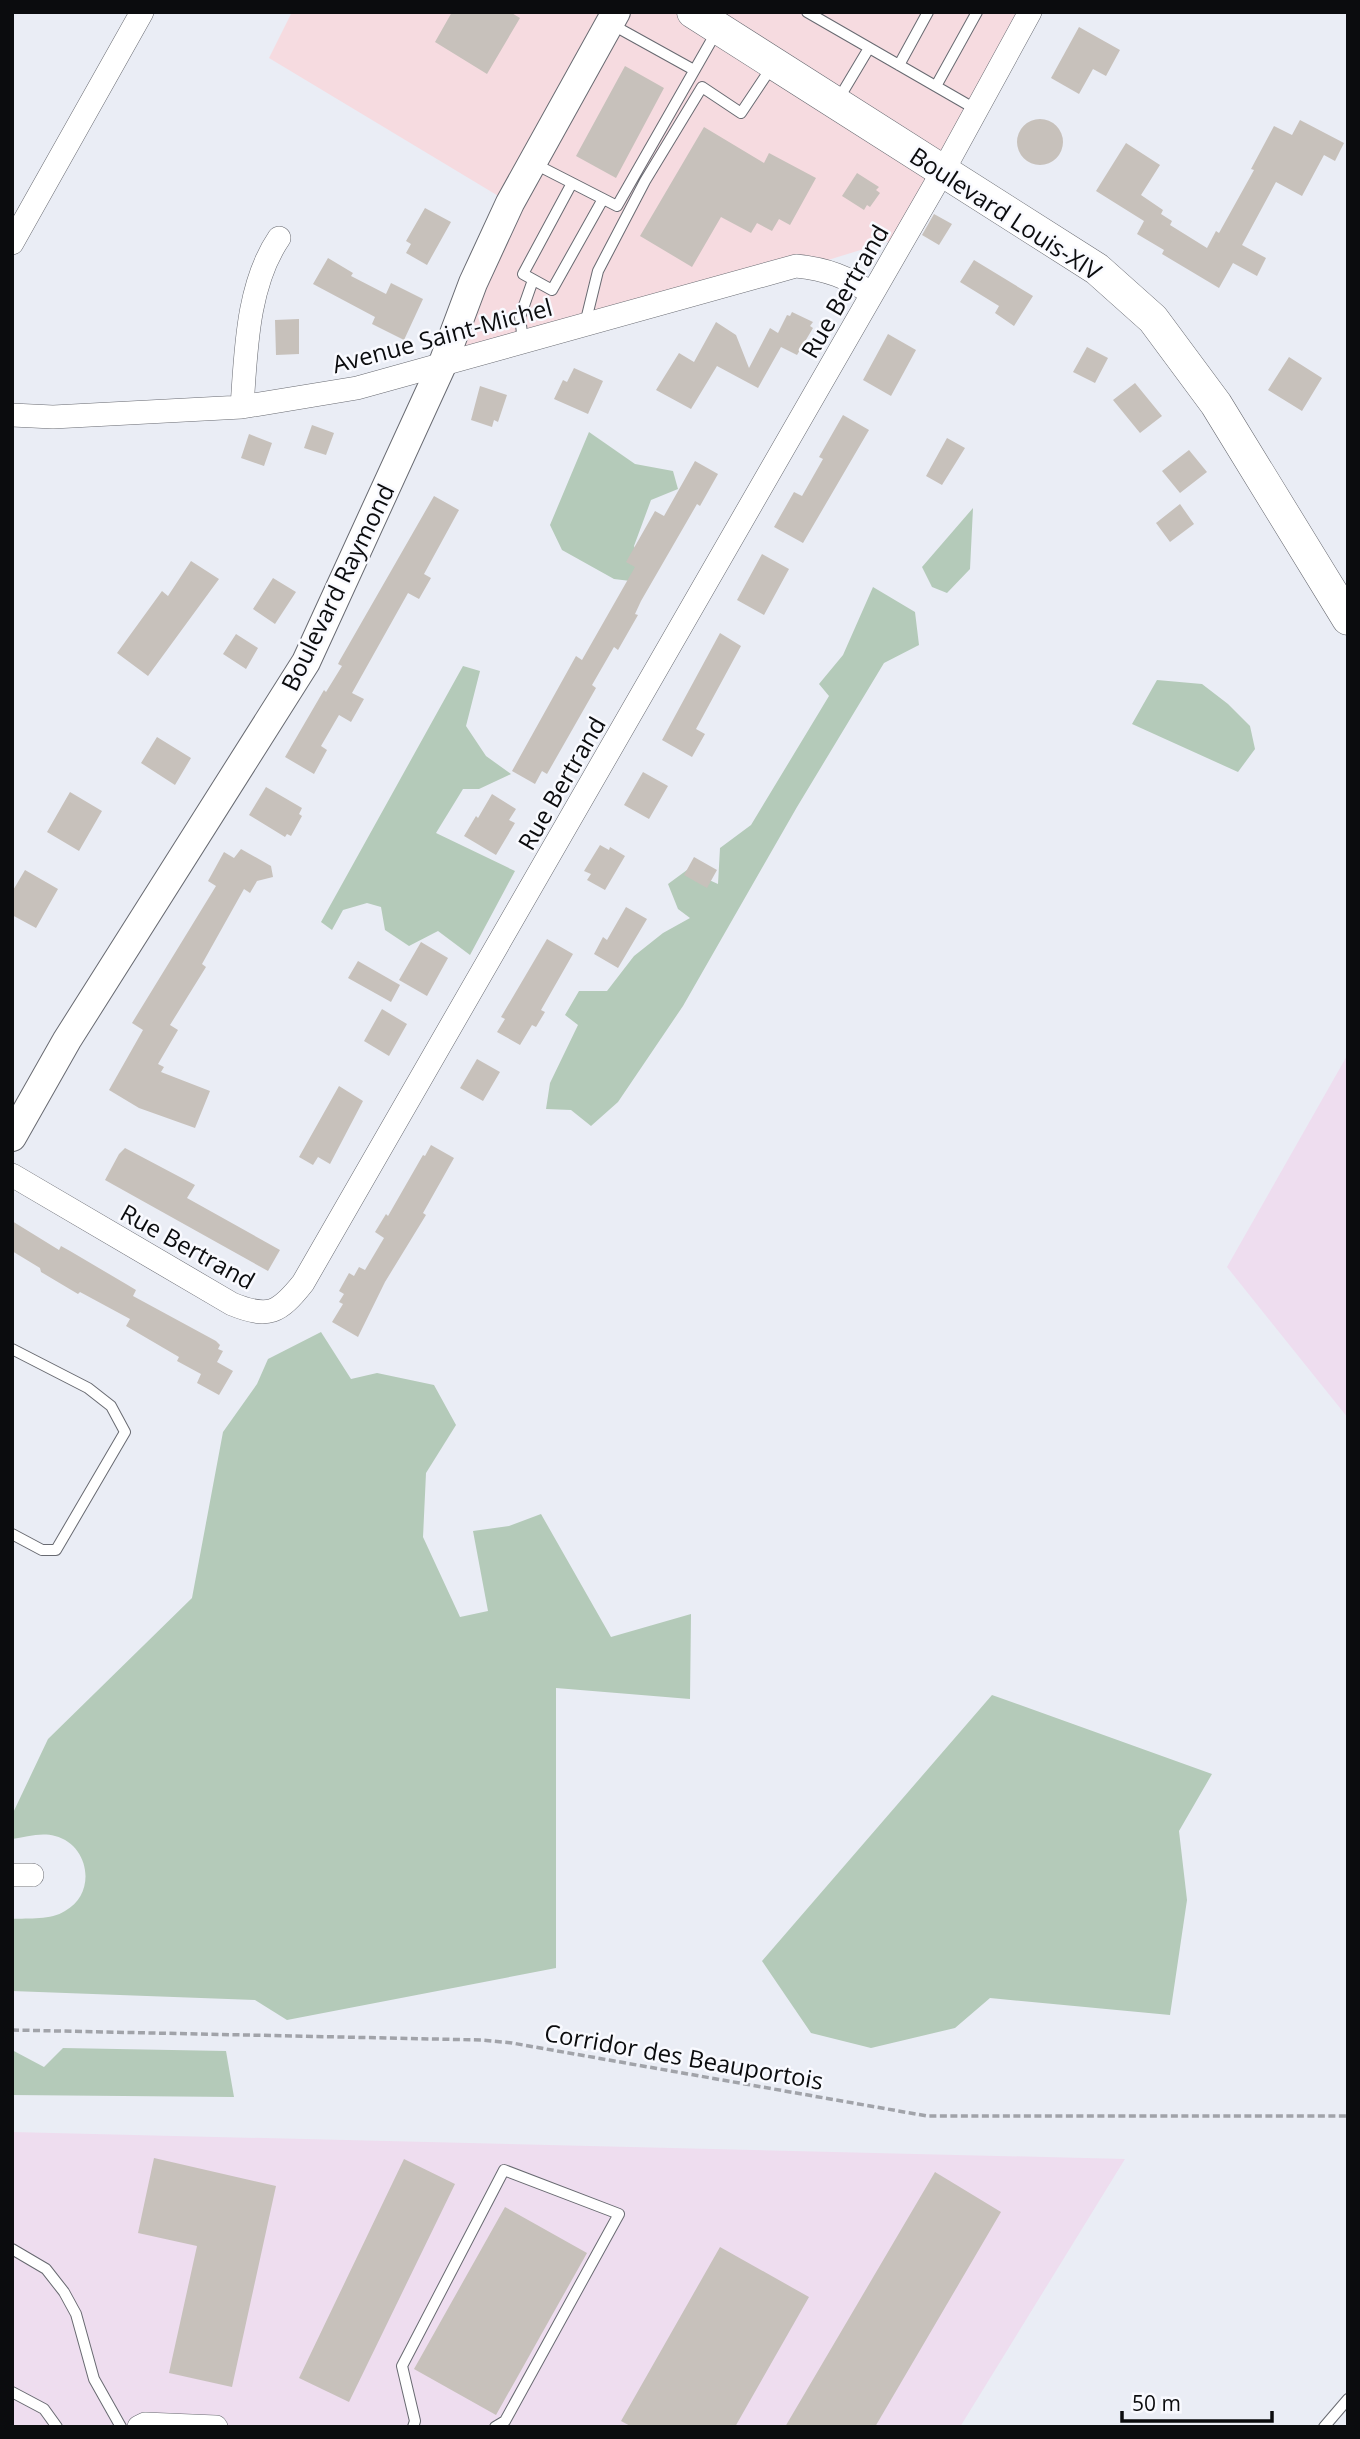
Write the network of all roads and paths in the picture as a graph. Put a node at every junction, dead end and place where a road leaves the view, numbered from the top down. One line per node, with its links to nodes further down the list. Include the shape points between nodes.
1 (142, 12): 20 (street)
2 (807, 12): 8 (lane)
3 (928, 12): 10 (lane)
4 (977, 12): 12 (lane)
5 (1030, 12): 14 (street, Rue Bertrand)
6 (613, 18): 11 (lane); 15 (street, Boulevard Raymond)
7 (705, 20): 9 (main road, Boulevard Louis-XIV); 11 (lane)
8 (869, 48): 10 (lane); 13 (lane)
9 (774, 64): 13 (main road, Boulevard Louis-XIV); 23 (lane, via 741,113 702,86 645,180 598,271)
10 (899, 65): 12 (lane)
11 (694, 70): 18 (lane, via 617,206)
12 (936, 86): 14 (lane)
13 (836, 103): 16 (main road, Boulevard Louis-XIV)
14 (977, 110): 16 (street, Rue Bertrand)
15 (533, 163): 17 (lane); 25 (street, Boulevard Raymond, via 473,283)
16 (943, 172): 22 (street, Rue Bertrand); 28 (main road, Boulevard Louis-XIV, via 1097,268 1153,319 1216,404)
17 (572, 183): 18 (lane); 21 (lane, via 523,274)
18 (603, 199): 21 (lane, via 552,290)
19 (279, 238): 26 (street, via 267,256 247,331)
20 (12, 243)
21 (533, 280): 24 (lane, via 520,317)
22 (872, 294): 23 (street, Avenue Saint-Michel, via 822,268 796,266); 30 (street, Rue Bertrand, via 290,1300 275,1310 255,1313 232,1304)
23 (585, 324): 24 (street, Avenue Saint-Michel)
24 (523, 341): 25 (street, Avenue Saint-Michel)
25 (443, 363): 26 (street, Avenue Saint-Michel, via 357,388); 29 (street, Boulevard Raymond, via 306,662 66,1040)
26 (242, 407): 27 (street, Avenue Saint-Michel)
27 (12, 415)
28 (1348, 619)
29 (12, 1137)
30 (12, 1175)
31 (12, 1349): 32 (lane, via 88,1388 111,1406 125,1432 56,1550 42,1550)
32 (12, 1534)
33 (12, 2030): 34 (path, Corridor des Beauportois, via 502,2042 928,2116)
34 (1348, 2116)
35 (12, 2249): 39 (lane, via 46,2269 64,2292 76,2314 94,2379)
36 (12, 2392): 38 (lane, via 44,2409)
37 (1348, 2399): 44 (lane)
38 (57, 2427)
39 (121, 2427)
40 (139, 2427): 41 (street)
41 (216, 2427)
42 (413, 2427): 43 (lane, via 402,2366 504,2170 619,2214 505,2421)
43 (495, 2427)
44 (1324, 2427)

